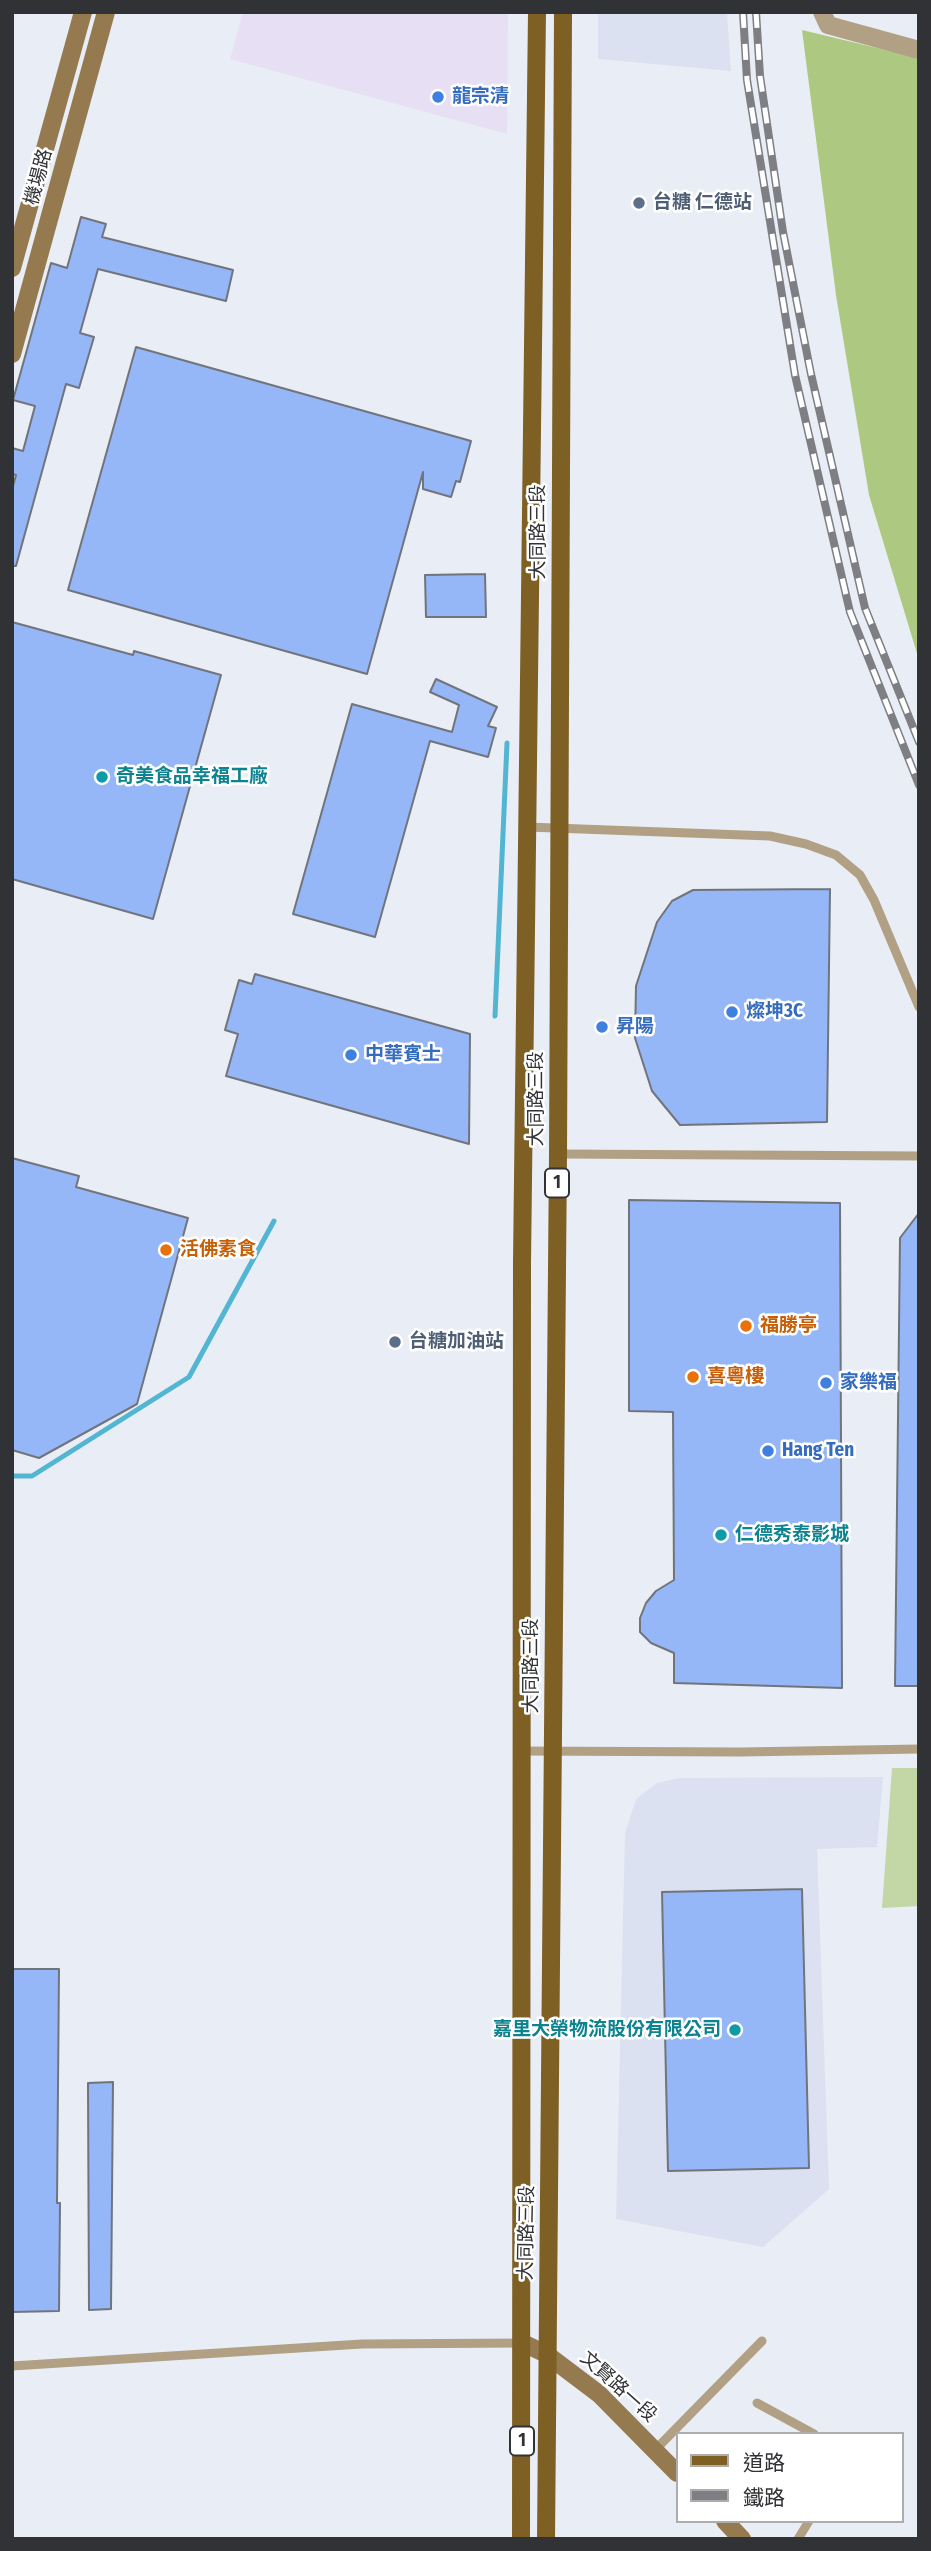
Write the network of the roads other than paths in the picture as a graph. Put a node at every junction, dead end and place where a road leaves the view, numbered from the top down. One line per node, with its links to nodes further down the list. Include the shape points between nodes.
1 (83, 12): 7 (street, 機場路)
2 (106, 12): 8 (street, 機場路)
3 (537, 12): 9 (main road, 大同路三段 / 1)
4 (563, 12): 10 (main road, 大同路三段 / 1)
5 (822, 12): 6 (street, via 828,25)
6 (919, 50)
7 (12, 268)
8 (12, 354)
9 (527, 827): 10 (lane); 15 (main road, 大同路三段 / 1)
10 (560, 828): 11 (lane, via 770,836 836,855 860,875 874,900); 12 (main road, 大同路三段 / 1)
11 (919, 1007)
12 (558, 1154): 13 (lane); 16 (main road, 大同路三段 / 1)
13 (919, 1156)
14 (919, 1749): 16 (lane)
15 (520, 1751): 16 (lane); 18 (main road, 大同路三段 / 1)
16 (552, 1751): 19 (main road, 大同路三段 / 1)
17 (762, 2341): 23 (lane)
18 (523, 2343): 19 (street, 文賢路一段); 20 (lane, via 362,2344); 27 (main road, 1)
19 (547, 2354): 23 (street, 文賢路一段, via 599,2394); 28 (main road, 1)
20 (12, 2366)
21 (757, 2403): 22 (lane)
22 (810, 2432)
23 (654, 2450): 24 (street, 文賢路一段)
24 (676, 2472)
25 (727, 2523): 29 (street)
26 (808, 2523): 30 (lane)
27 (521, 2539)
28 (546, 2539)
29 (742, 2539)
30 (798, 2539)

